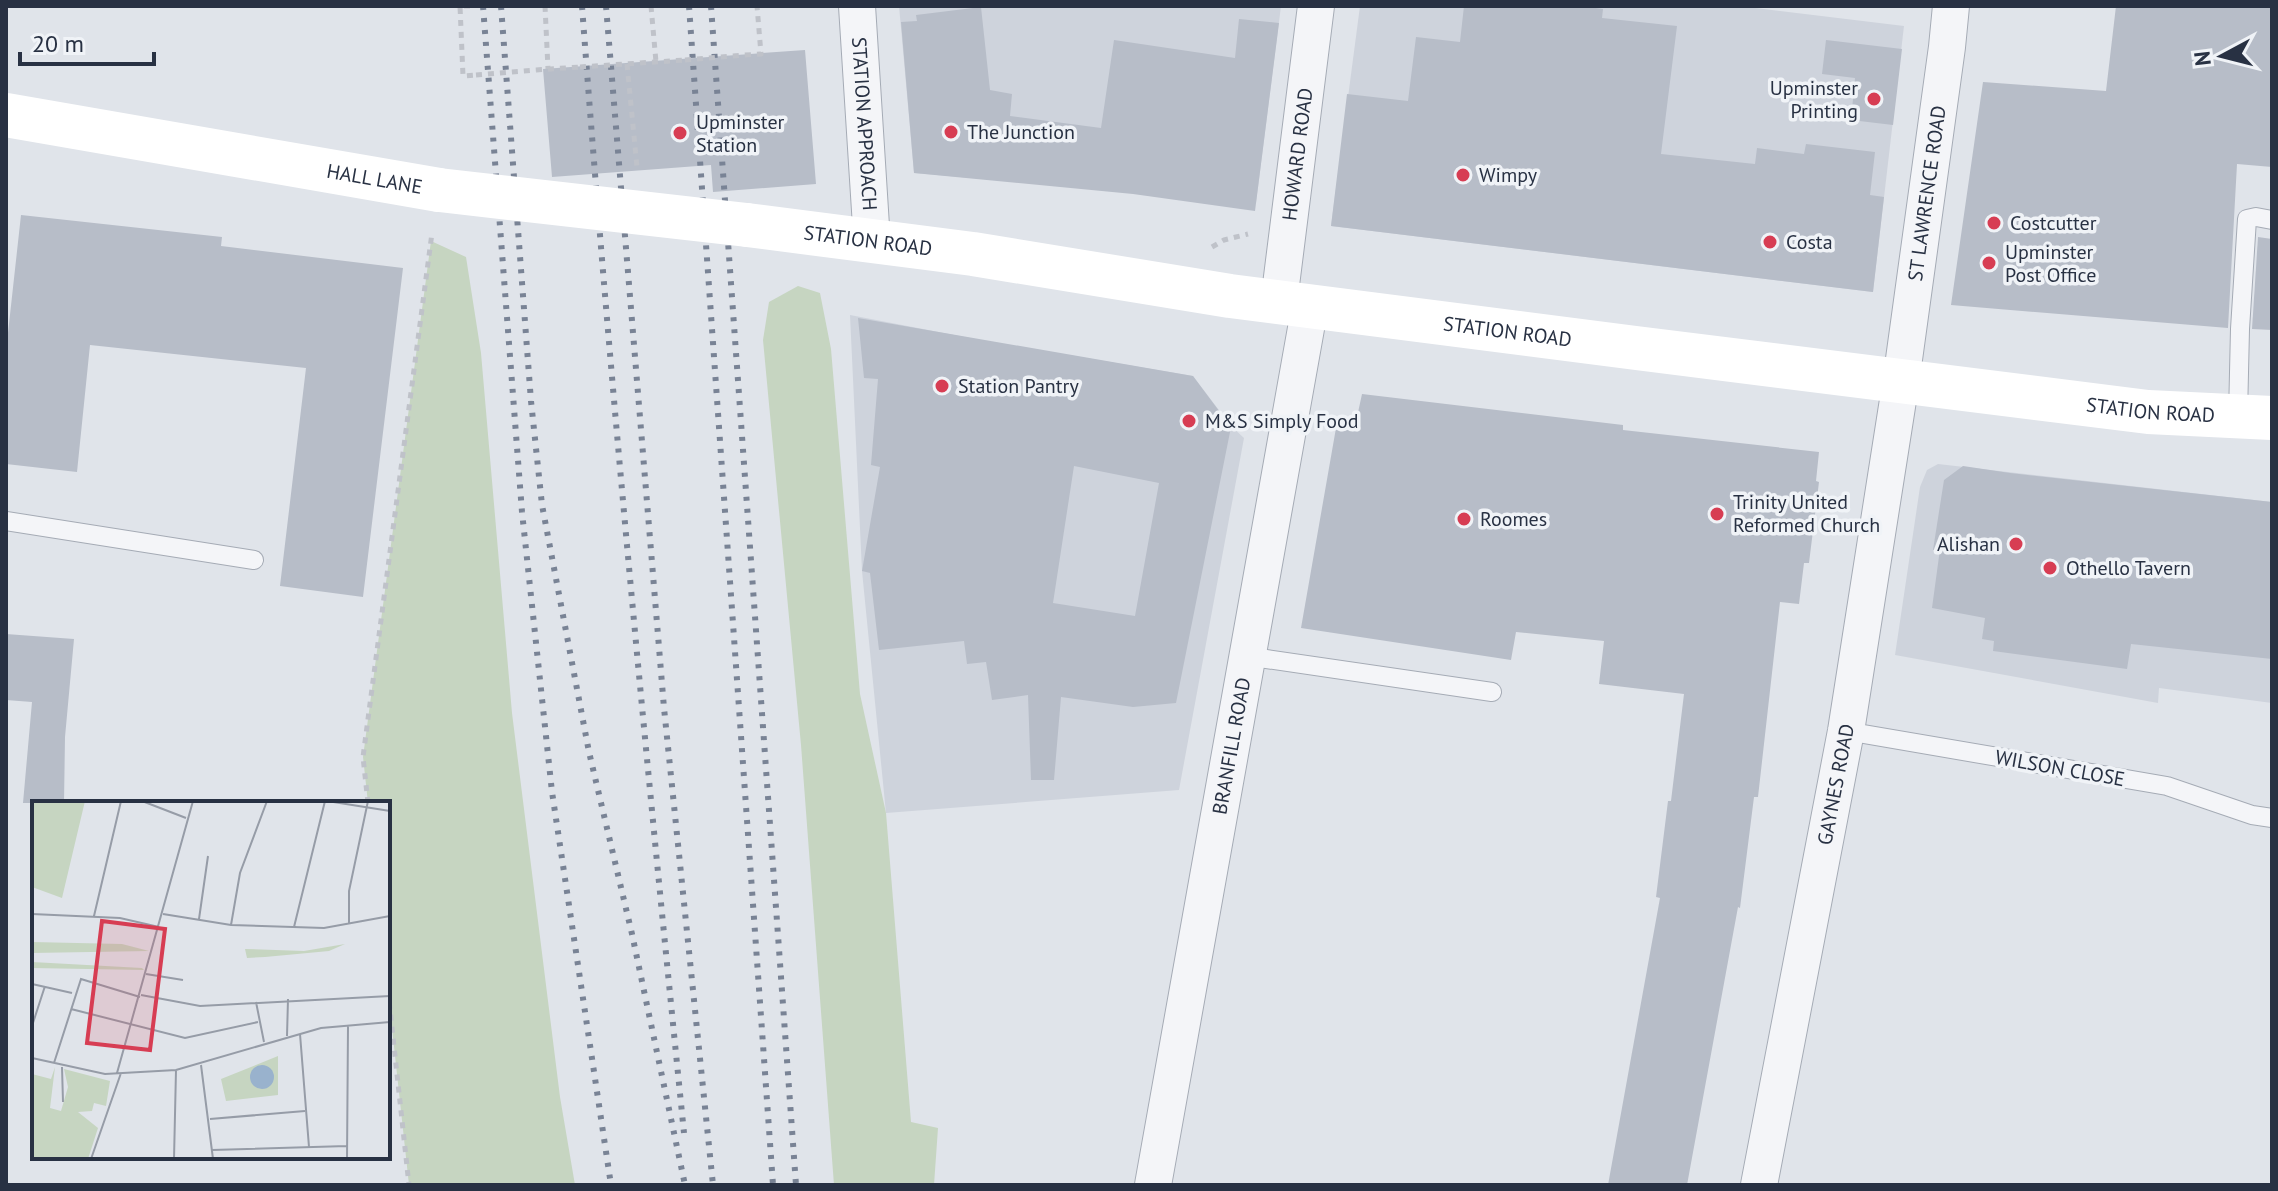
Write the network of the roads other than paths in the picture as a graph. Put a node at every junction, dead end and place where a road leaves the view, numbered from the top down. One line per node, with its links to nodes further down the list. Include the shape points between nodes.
1 (857, 6): 7 (street, STATION APPROACH)
2 (1316, 6): 8 (street, HOWARD ROAD)
3 (1951, 6): 9 (street, ST LAWRENCE ROAD)
4 (6, 115): 6 (street, HALL LANE, bridge, via 439,190)
5 (2272, 220): 10 (lane, via 2247,219 2240,329)
6 (747, 225): 7 (street, STATION ROAD)
7 (872, 242): 8 (street, STATION ROAD)
8 (1295, 303): 9 (street, STATION ROAD); 13 (street, BRANFILL ROAD)
9 (1901, 381): 10 (street, STATION ROAD, via 2148,412); 15 (street, GAYNES ROAD)
10 (2255, 417)
11 (6, 521): 12 (lane)
12 (254, 560)
13 (1246, 656): 14 (lane); 17 (street, BRANFILL ROAD)
14 (1492, 692)
15 (1846, 731): 16 (lane, WILSON CLOSE, via 2167,786); 18 (street, GAYNES ROAD)
16 (2272, 818)
17 (1153, 1185)
18 (1759, 1185)

